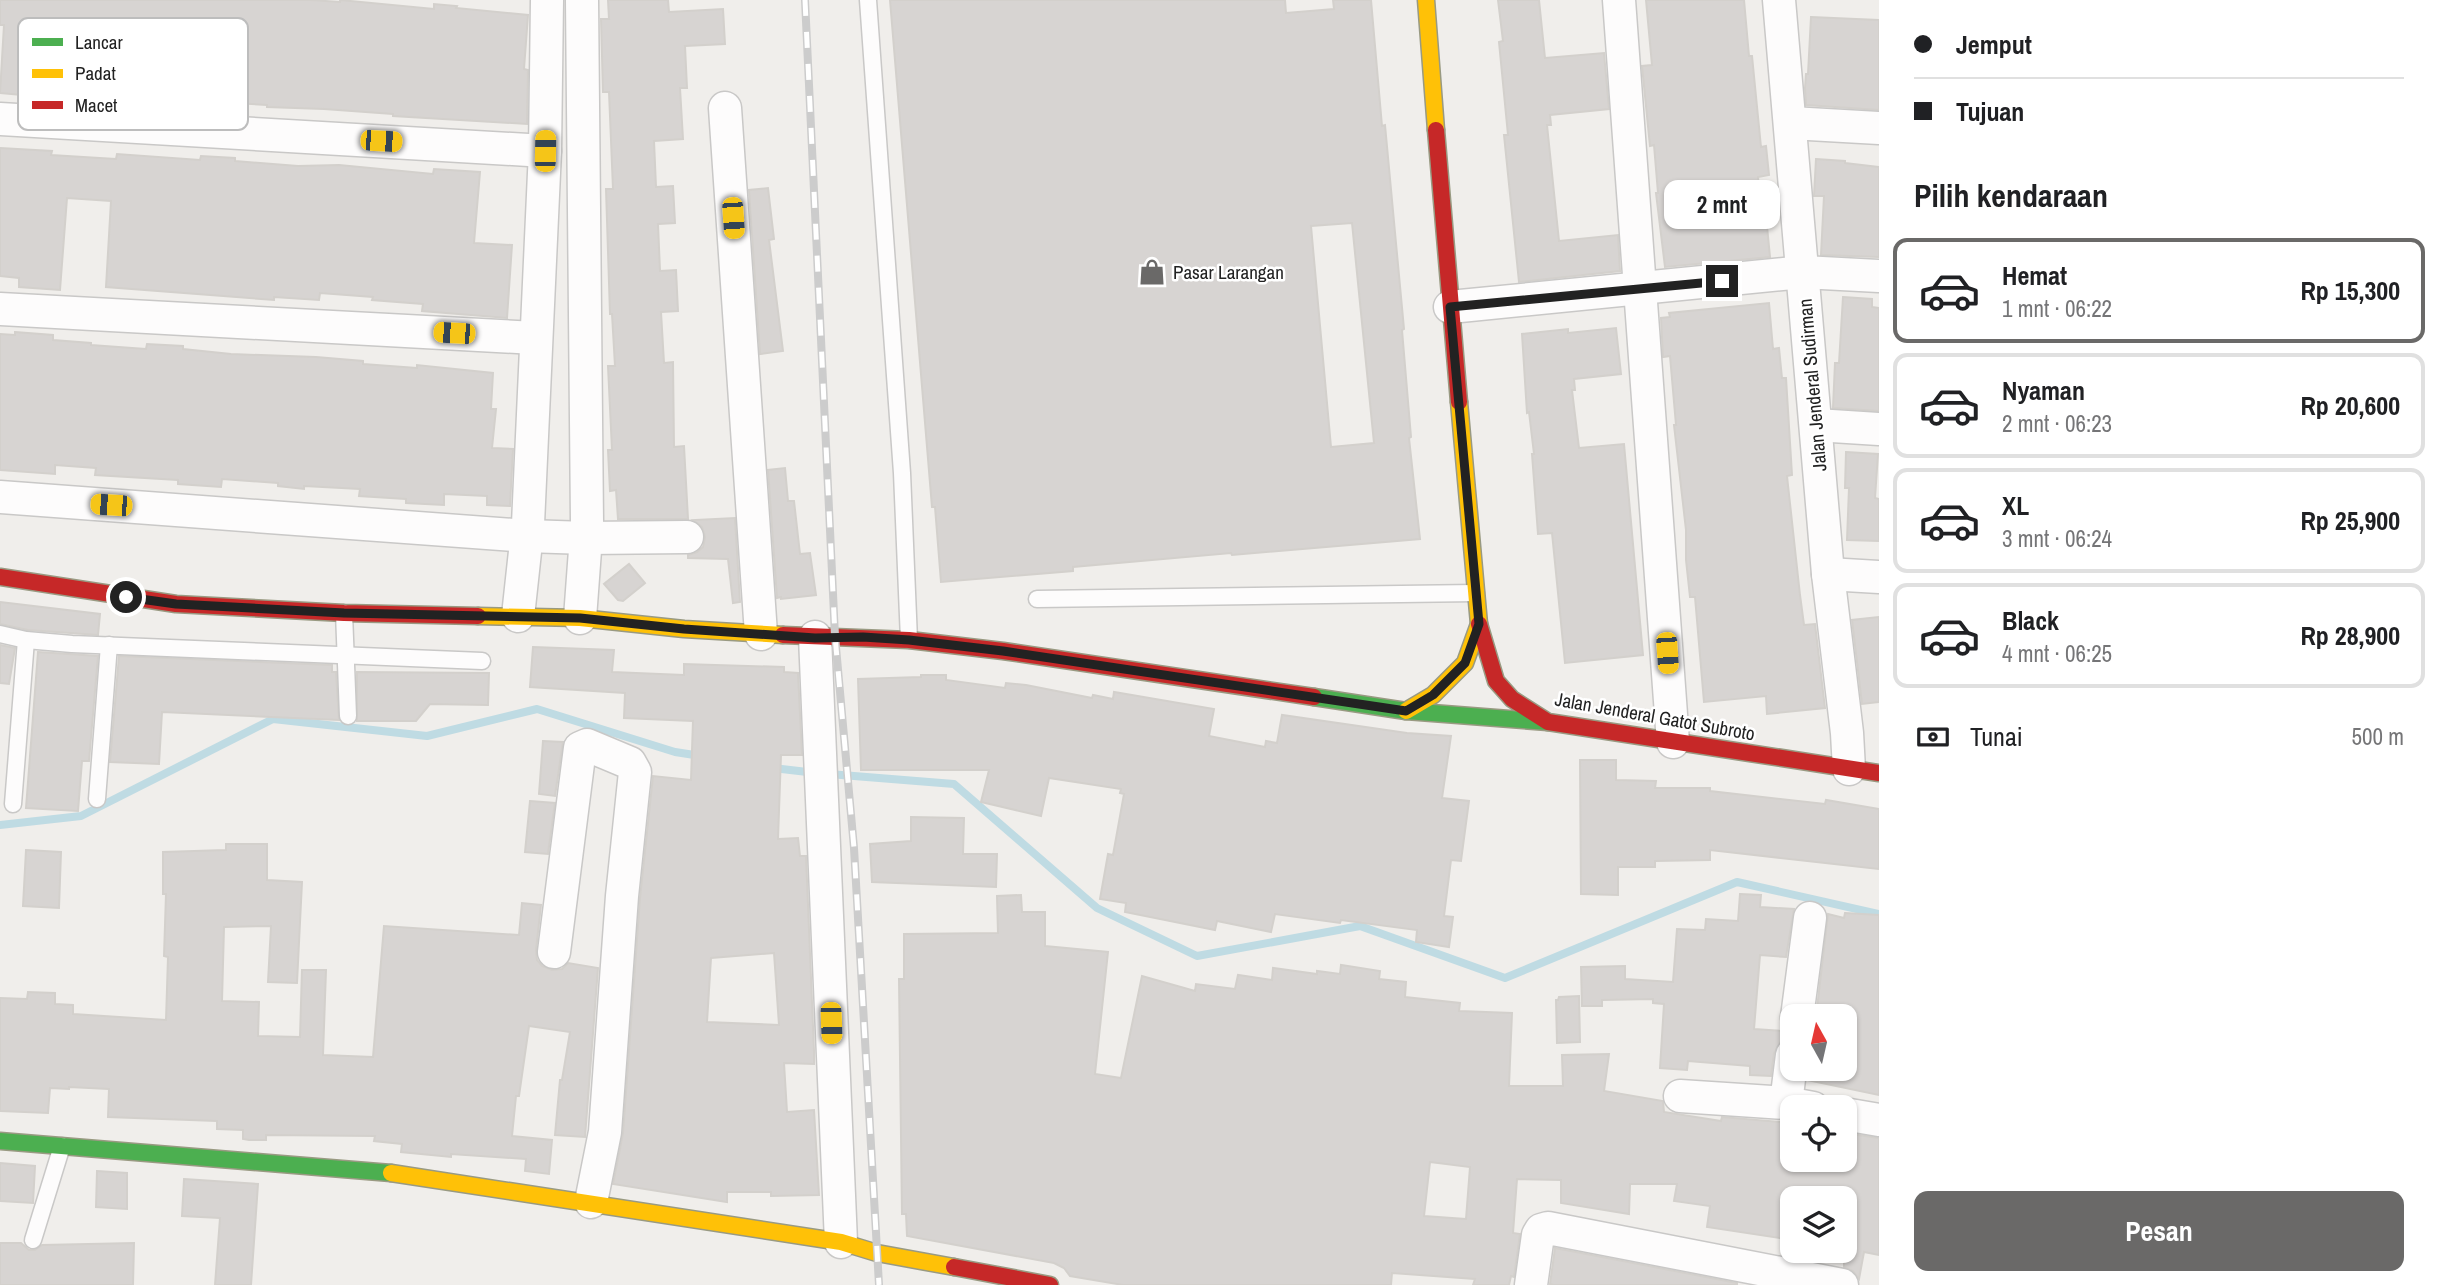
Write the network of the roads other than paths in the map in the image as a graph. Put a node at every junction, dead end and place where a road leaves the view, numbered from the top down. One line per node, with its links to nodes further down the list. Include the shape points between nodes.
1 (547, 0): 13 (street)
2 (582, 0): 15 (street)
3 (868, 0): 41 (lane, via 902,473)
4 (1426, 0): 19 (main road)
5 (1619, 0): 18 (street)
6 (1779, 0): 10 (street, Jalan Jenderal Sudirman)
7 (725, 108): 38 (street)
8 (0, 119): 9 (street)
9 (18, 120)
10 (1791, 123): 11 (street); 16 (street, Jalan Jenderal Sudirman)
11 (1879, 128)
12 (187, 130): 13 (street)
13 (545, 151): 14 (street)
14 (538, 267): 15 (street); 21 (street)
15 (584, 271): 27 (street)
16 (1803, 272): 17 (street); 18 (street); 22 (street, Jalan Jenderal Sudirman)
17 (1879, 276)
18 (1641, 288): 19 (street); 48 (street)
19 (1450, 307): 31 (main road)
20 (0, 309): 21 (street)
21 (535, 338): 25 (street)
22 (1816, 425): 23 (street); 28 (street, Jalan Jenderal Sudirman)
23 (1879, 429)
24 (0, 497): 25 (street)
25 (526, 536): 27 (street); 34 (street)
26 (687, 537): 27 (street)
27 (587, 538): 35 (street)
28 (1828, 574): 30 (street); 49 (street, Jalan Jenderal Sudirman, via 1847,733)
29 (0, 577): 33 (main road, via 176,604)
30 (1879, 577)
31 (1476, 593): 32 (lane); 36 (main road)
32 (1037, 598)
33 (344, 613): 34 (main road); 43 (lane)
34 (518, 616): 35 (main road)
35 (580, 618): 38 (main road)
36 (1479, 624): 45 (main road, via 1465,663 1433,695); 47 (main road, Jalan Jenderal Gatot Subroto, via 1496,681 1512,699)
37 (0, 634): 40 (lane)
38 (761, 634): 39 (main road)
39 (815, 638): 41 (main road); 63 (street)
40 (26, 640): 42 (lane); 51 (lane)
41 (909, 640): 45 (main road)
42 (109, 645): 43 (lane); 50 (lane)
43 (345, 654): 44 (lane); 46 (lane)
44 (482, 661)
45 (1406, 711): 47 (main road)
46 (348, 716)
47 (1548, 722): 48 (main road, Jalan Jenderal Gatot Subroto)
48 (1672, 742): 49 (main road, Jalan Jenderal Gatot Subroto)
49 (1864, 771)
50 (97, 799)
51 (13, 804)
52 (1810, 918): 54 (street)
53 (554, 952): 61 (street, via 580,748 587,745 630,762 635,772 605,1132)
54 (1799, 1004)
55 (1680, 1096): 56 (street)
56 (1780, 1104)
57 (1857, 1116): 58 (street)
58 (1879, 1120)
59 (0, 1142): 60 (main road)
60 (62, 1146): 61 (main road, via 411,1175); 62 (lane)
61 (591, 1202): 63 (main road)
62 (33, 1240)
63 (841, 1242): 65 (main road, via 877,1253)
64 (1718, 1273): 66 (street, via 1548,1228 1538,1235); 67 (street)
65 (1050, 1285)
66 (1531, 1285)
67 (1842, 1285)

